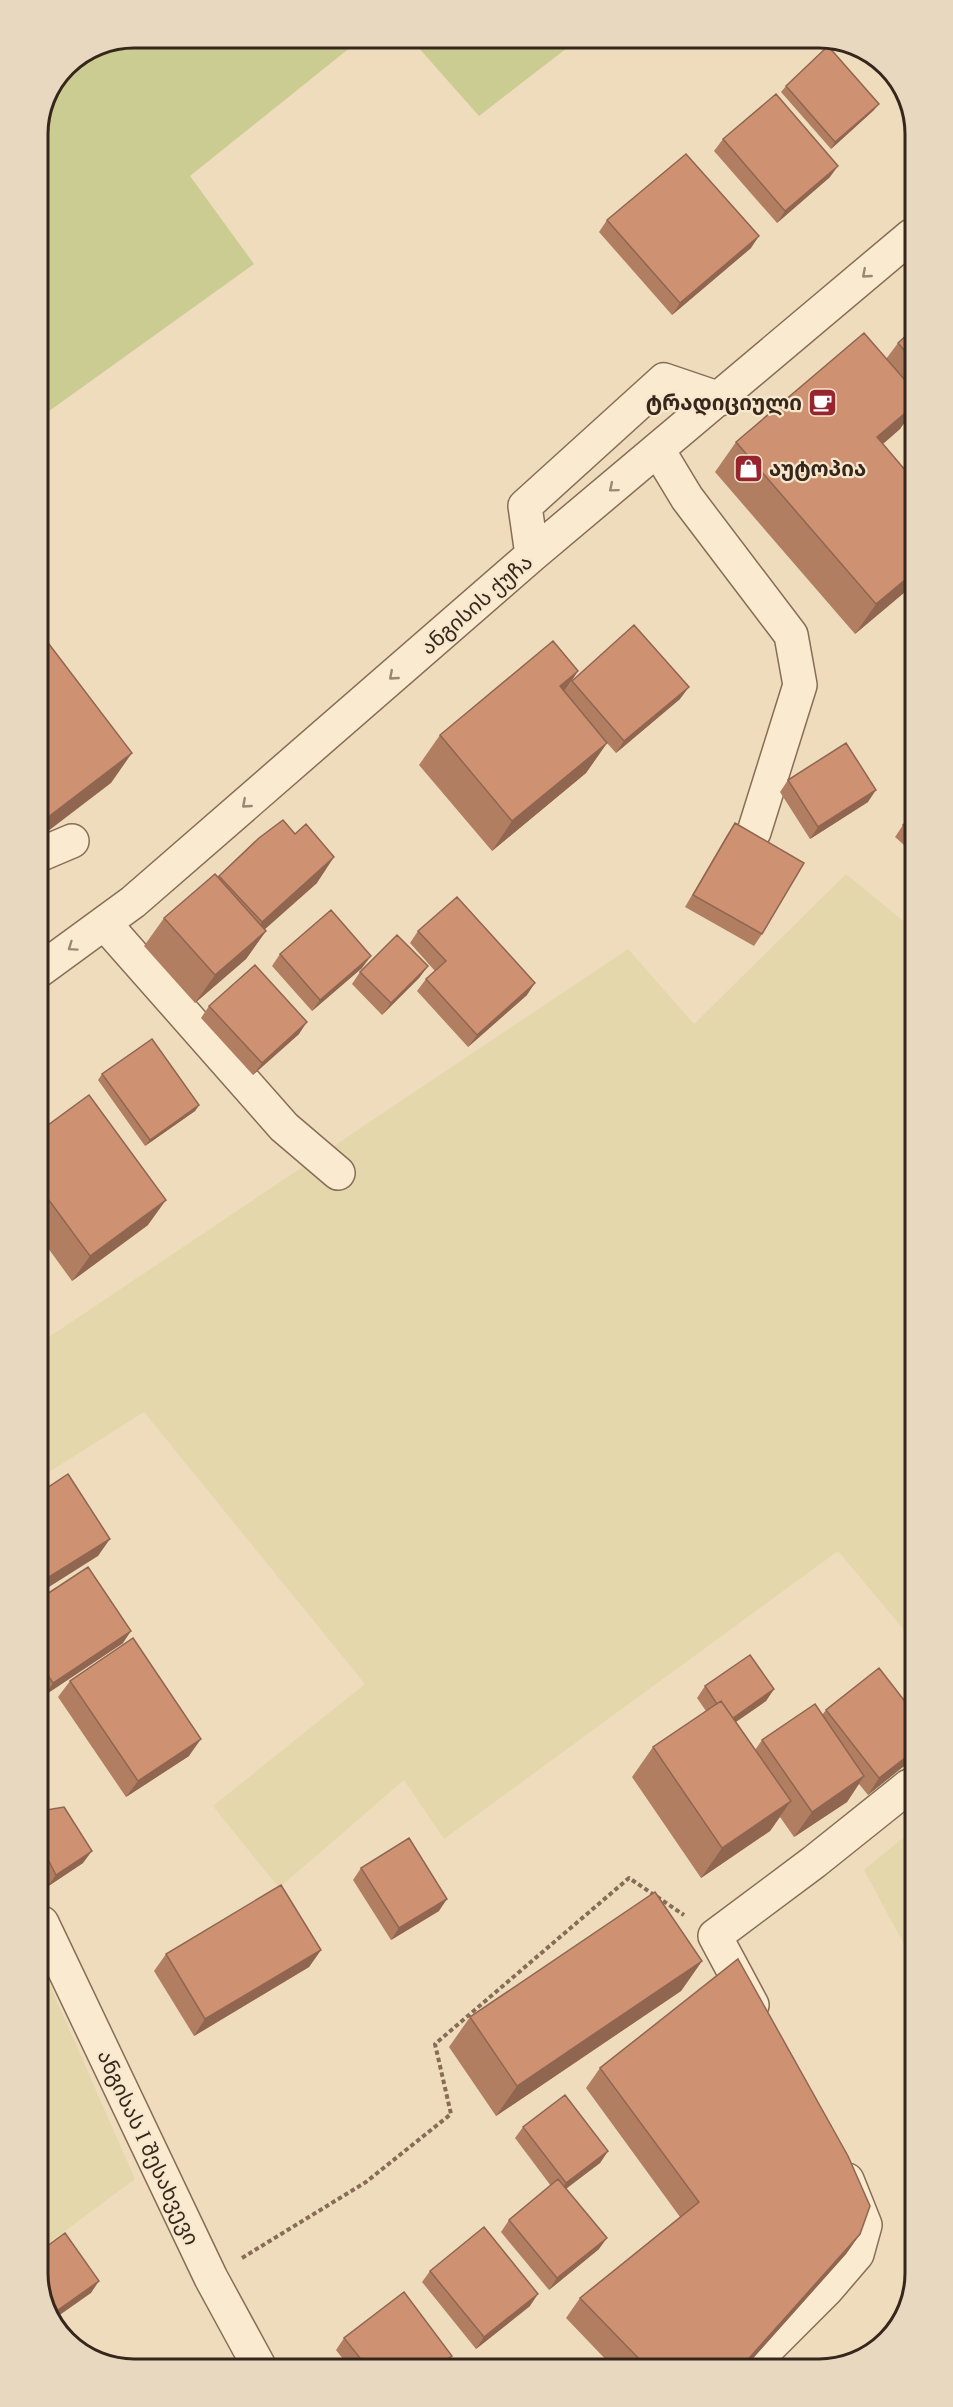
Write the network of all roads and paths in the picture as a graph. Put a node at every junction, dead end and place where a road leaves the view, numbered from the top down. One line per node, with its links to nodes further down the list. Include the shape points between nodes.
1 (905, 241): 2 (street, ანგისის ქუჩა, one-way to 2)
2 (720, 399): 3 (street, ანგისის ქუჩა); 4 (street, via 664,380 525,506)
3 (658, 450): 4 (street, ანგისის ქუჩა, one-way to 4); 5 (street, via 687,498 790,635 800,685)
4 (532, 555): 8 (street, ანგისის ქუჩა, one-way to 8)
5 (754, 832)
6 (72, 841): 7 (street)
7 (48, 851)
8 (105, 924): 9 (street, ანგისის ქუჩა, one-way to 9); 10 (street, via 284,1127)
9 (48, 964)
10 (338, 1173)
11 (905, 1789): 13 (street)
12 (48, 1936): 16 (street, ანგისას I შესახვევი)
13 (715, 1936): 14 (street); 16 (path, via 629,1878 435,2044 451,2114 366,2181)
14 (768, 2033)
15 (833, 2154): 18 (street, via 865,2225 857,2254)
16 (211, 2278): 17 (street, ანგისას I შესახვევი)
17 (255, 2359)
18 (757, 2359)

